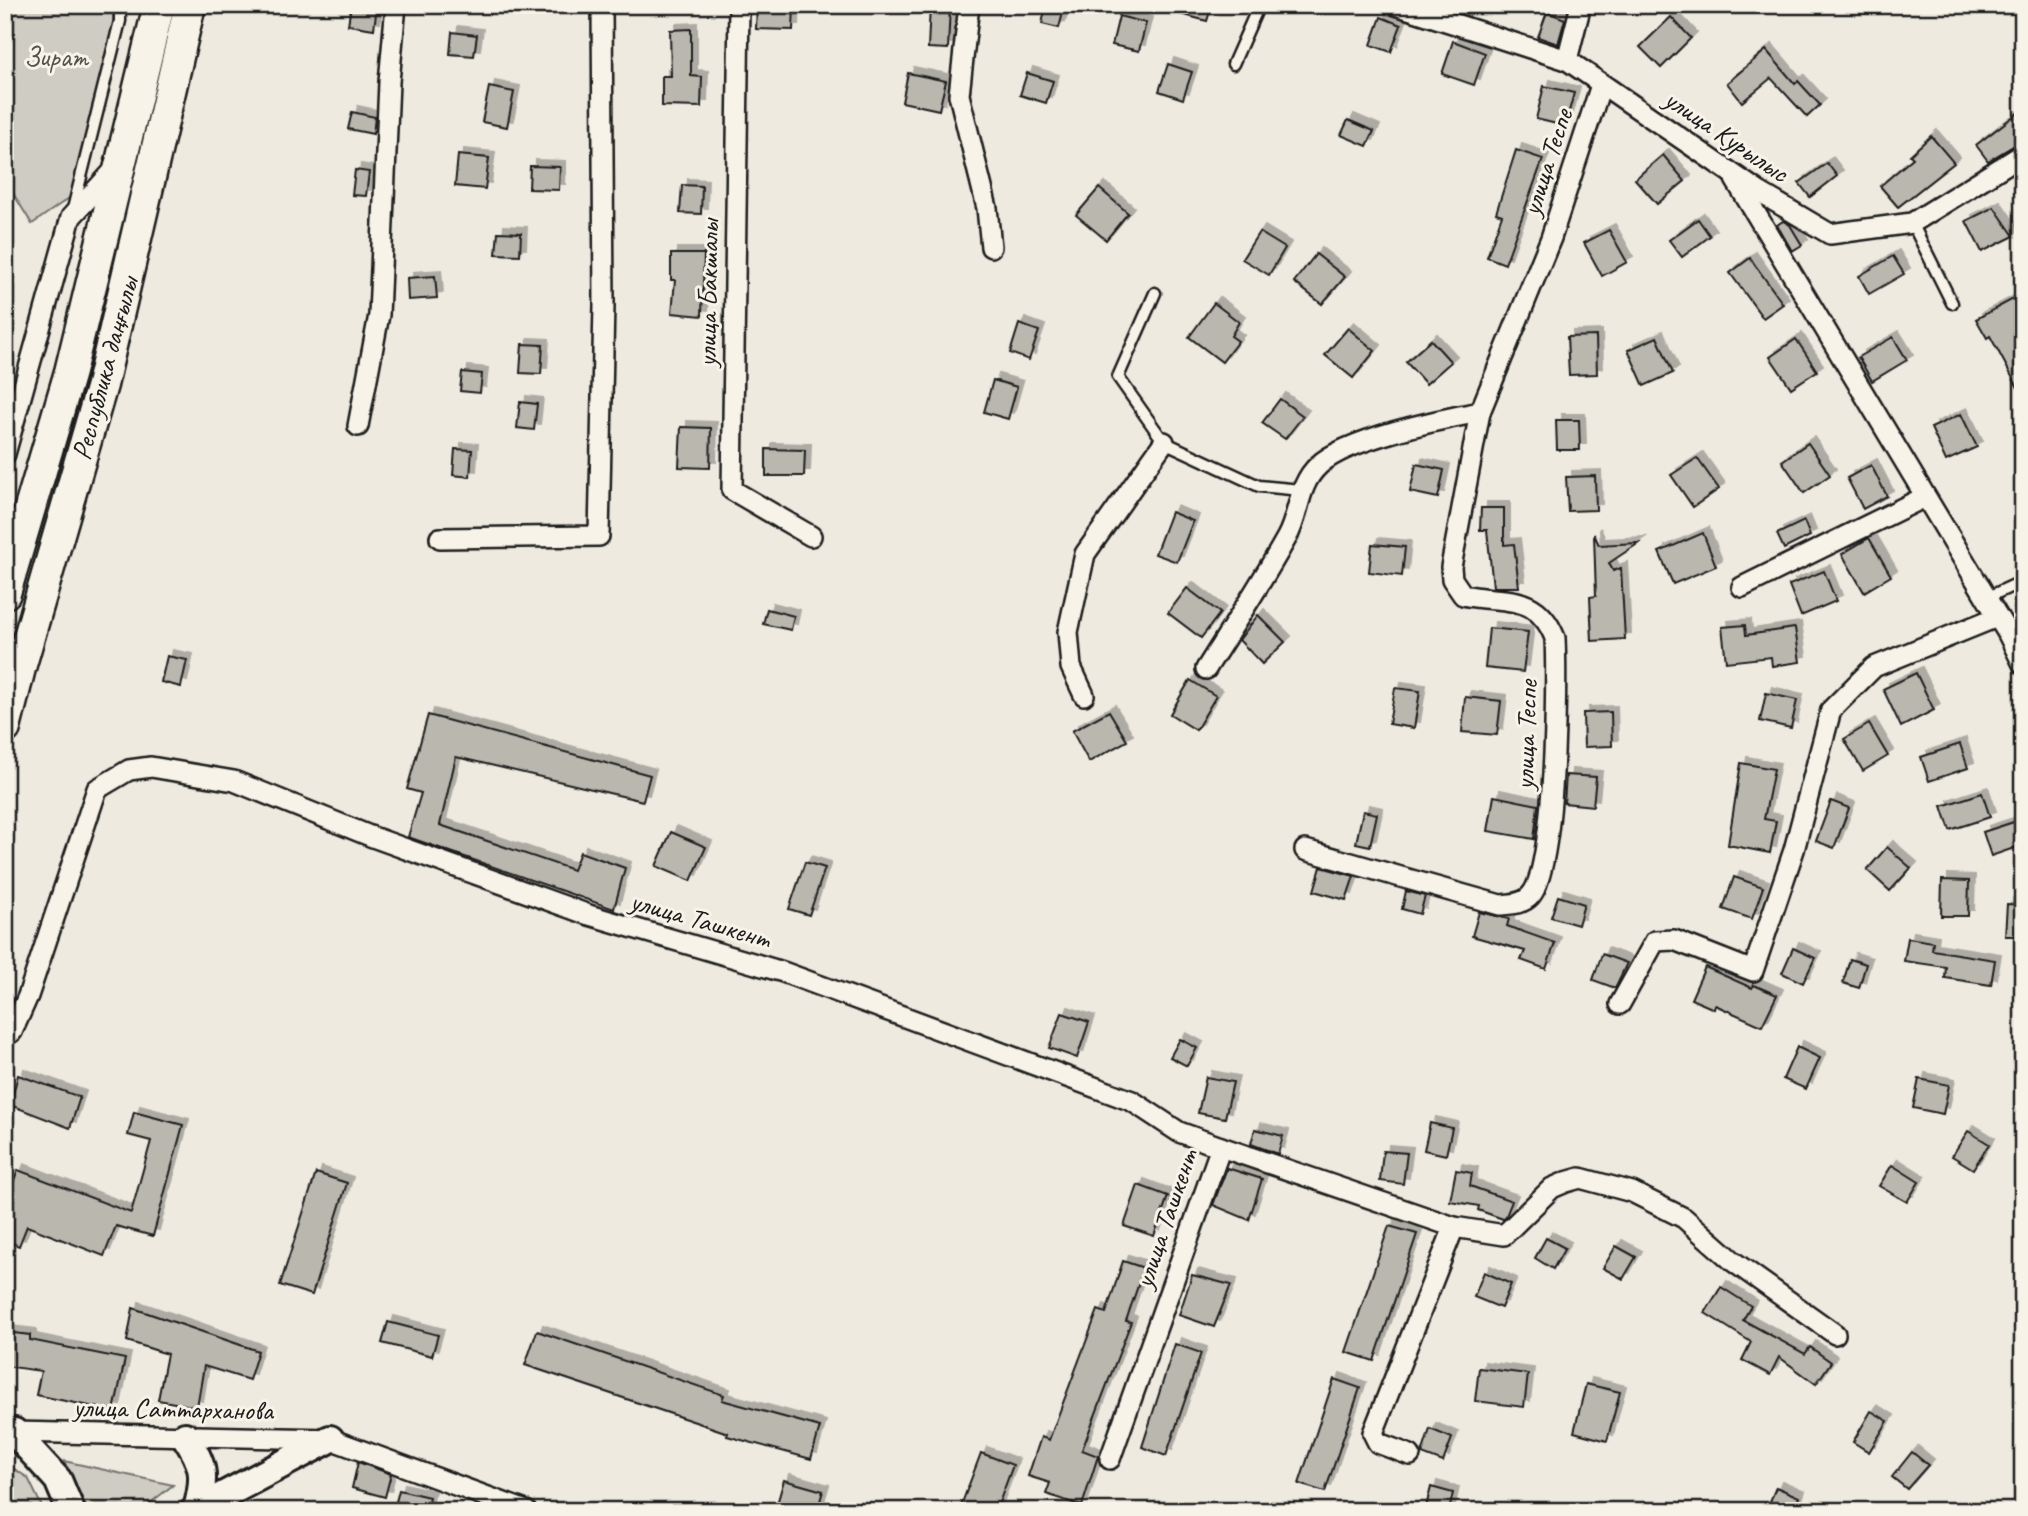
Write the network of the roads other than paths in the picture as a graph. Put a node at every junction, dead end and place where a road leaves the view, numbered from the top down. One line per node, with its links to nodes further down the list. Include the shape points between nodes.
1 (120, 5): 18 (lane, via 120,21)
2 (159, 5): 16 (main road, Республика даңғылы)
3 (190, 5): 39 (main road, Республика даңғылы, via 103,385)
4 (396, 5): 24 (street, via 379,315)
5 (602, 5): 30 (street, via 604,305 599,536)
6 (739, 5): 29 (street, улица Бакшалы, via 732,490)
7 (969, 5): 20 (street, via 959,95 987,208)
8 (1259, 5): 13 (lane)
9 (1396, 5): 11 (street, улица Курылыс)
10 (1581, 5): 12 (street)
11 (1448, 13): 12 (street, улица Курылыс)
12 (1567, 60): 14 (street, улица Курылыс)
13 (1233, 64)
14 (1601, 85): 17 (street, улица Курылыс); 23 (street, улица Теспе, via 1551,238)
15 (2023, 154): 19 (street, улица Курылыс)
16 (120, 164): 18 (street); 33 (main road, Республика даңғылы, via 70,372)
17 (1731, 172): 19 (street, улица Курылыс, via 1830,234); 28 (street)
18 (71, 217): 26 (street)
19 (1912, 223): 22 (lane)
20 (991, 247)
21 (1155, 293): 25 (lane, via 1118,377)
22 (1952, 303)
23 (1480, 412): 27 (street, via 1432,421 1363,443 1318,465); 40 (street, улица Теспе, via 1452,579 1462,595 1524,603 1539,612 1555,638 1548,840 1540,878 1532,895 1522,902 1500,905)
24 (358, 426)
25 (1164, 442): 27 (lane, via 1259,486); 38 (street, via 1085,554 1068,632 1071,667)
26 (5, 454)
27 (1301, 490): 37 (street, via 1289,534)
28 (1924, 497): 32 (street); 34 (street)
29 (811, 536)
30 (440, 538)
31 (2023, 581): 34 (lane)
32 (1742, 587)
33 (5, 593)
34 (1986, 598): 35 (street)
35 (1997, 617): 36 (street); 41 (street, via 1874,667 1831,710 1794,850 1753,971 1674,940 1655,941)
36 (2023, 664)
37 (1206, 669)
38 (1084, 695)
39 (5, 728)
40 (1305, 850)
41 (1620, 1004)
42 (5, 1035): 43 (street, улица Ташкент, via 12,1032 28,996 97,789 128,770 151,767 234,781 589,915 783,972 1132,1101 1179,1132)
43 (1221, 1147): 44 (street); 50 (street, улица Ташкент)
44 (1454, 1227): 45 (street, via 1504,1235 1552,1188 1580,1178 1632,1192 1684,1218 1734,1262); 49 (street, via 1373,1433 1378,1443)
45 (1835, 1334)
46 (10, 1432): 47 (street, улица Саттарханова); 52 (street, via 58,1480)
47 (185, 1436): 48 (street, улица Саттарханова); 51 (street, via 200,1458)
48 (330, 1439): 51 (street); 53 (street, улица Саттарханова)
49 (1410, 1455)
50 (1110, 1459)
51 (201, 1510)
52 (71, 1511)
53 (526, 1511)

